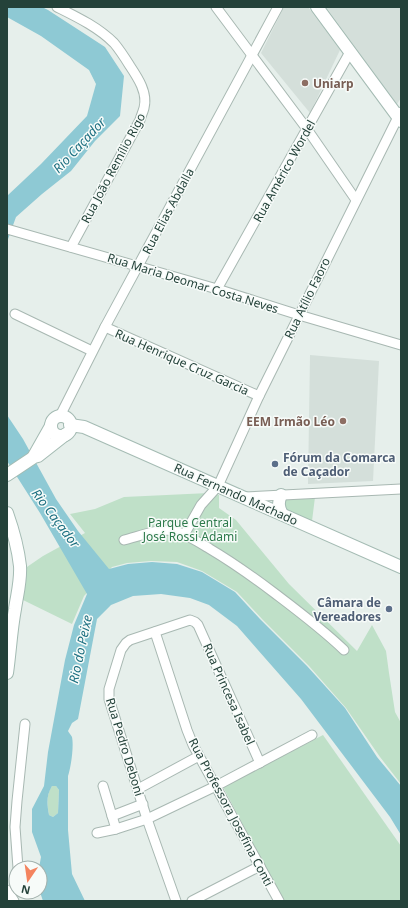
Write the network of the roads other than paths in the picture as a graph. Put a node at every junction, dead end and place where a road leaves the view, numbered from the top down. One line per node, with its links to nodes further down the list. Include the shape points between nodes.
1 (57, 7): 11 (street, Rua João Remílio Rigo, via 93,26 114,43 136,75 145,97 140,120)
2 (216, 7): 6 (street)
3 (278, 7): 6 (street, Rua Elias Abdalla)
4 (317, 7): 5 (main road)
5 (350, 52): 7 (main road); 8 (street, Rua Américo Wordel)
6 (252, 54): 8 (street); 12 (street, Rua Elias Abdalla)
7 (400, 117): 9 (street, Rua Atílio Faoro)
8 (307, 129): 9 (street); 13 (street, Rua Américo Wordel)
9 (356, 200): 15 (street, Rua Atílio Faoro)
10 (10, 230): 11 (street, Rua Maria Deomar Costa Neves)
11 (71, 247): 12 (street, Rua Maria Deomar Costa Neves)
12 (138, 266): 13 (street, Rua Maria Deomar Costa Neves); 16 (street, Rua Elias Abdalla)
13 (217, 289): 15 (street, Rua Maria Deomar Costa Neves)
14 (15, 314): 18 (street)
15 (299, 315): 17 (street, Rua Maria Deomar Costa Neves); 19 (street, Rua Atílio Faoro)
16 (105, 327): 18 (street, Rua Elias Abdalla); 19 (street, Rua Henrique Cruz Garcia)
17 (401, 345)
18 (92, 351): 20 (street, Rua Elias Abdalla)
19 (259, 396): 25 (street, Rua Atílio Faoro)
20 (60, 416): 21 (main road, via 52,420); 22 (main road, via 68,420)
21 (51, 426): 22 (main road, via 55,434 60,436); 23 (main road)
22 (68, 430): 23 (main road, via 38,456); 25 (main road, Rua Fernando Machado, via 84,428)
23 (33, 457): 24 (main road)
24 (9, 474)
25 (218, 486): 28 (main road, Rua Fernando Machado); 31 (street, Rua Atílio Faoro, via 201,506)
26 (401, 489): 27 (street)
27 (282, 495): 28 (street); 29 (main road, via 279,504)
28 (242, 497): 29 (main road, Rua Fernando Machado)
29 (282, 514): 33 (main road, Rua Fernando Machado)
30 (8, 519): 37 (main road, via 17,548 20,584)
31 (184, 535): 32 (street, via 161,531); 36 (street, via 249,574 307,617)
32 (124, 540)
33 (401, 567)
34 (198, 625): 35 (street, Rua Pedro Deboni, via 190,620); 41 (street, Rua Princesa Isabel)
35 (155, 632): 40 (street, Rua Professora Josefina Conti, via 187,730); 44 (street, Rua Pedro Deboni, via 126,643 109,689 109,699)
36 (344, 650)
37 (7, 673)
38 (25, 724): 50 (street, via 16,801)
39 (312, 735): 41 (street)
40 (199, 756): 43 (street, Rua Professora Josefina Conti); 44 (street)
41 (260, 763): 43 (street)
42 (103, 786): 46 (street)
43 (216, 786): 47 (street); 51 (street, Rua Professora Josefina Conti)
44 (138, 789): 45 (street, Rua Pedro Deboni)
45 (143, 804): 46 (street); 47 (street, Rua Pedro Deboni)
46 (112, 816): 48 (street)
47 (147, 819): 48 (street); 54 (street, Rua Pedro Deboni)
48 (116, 829): 49 (street)
49 (97, 833)
50 (17, 860)
51 (260, 866): 55 (street); 56 (street, Rua Professora Josefina Conti)
52 (7, 890): 53 (street)
53 (15, 901)
54 (176, 901)
55 (192, 901)
56 (279, 901)

